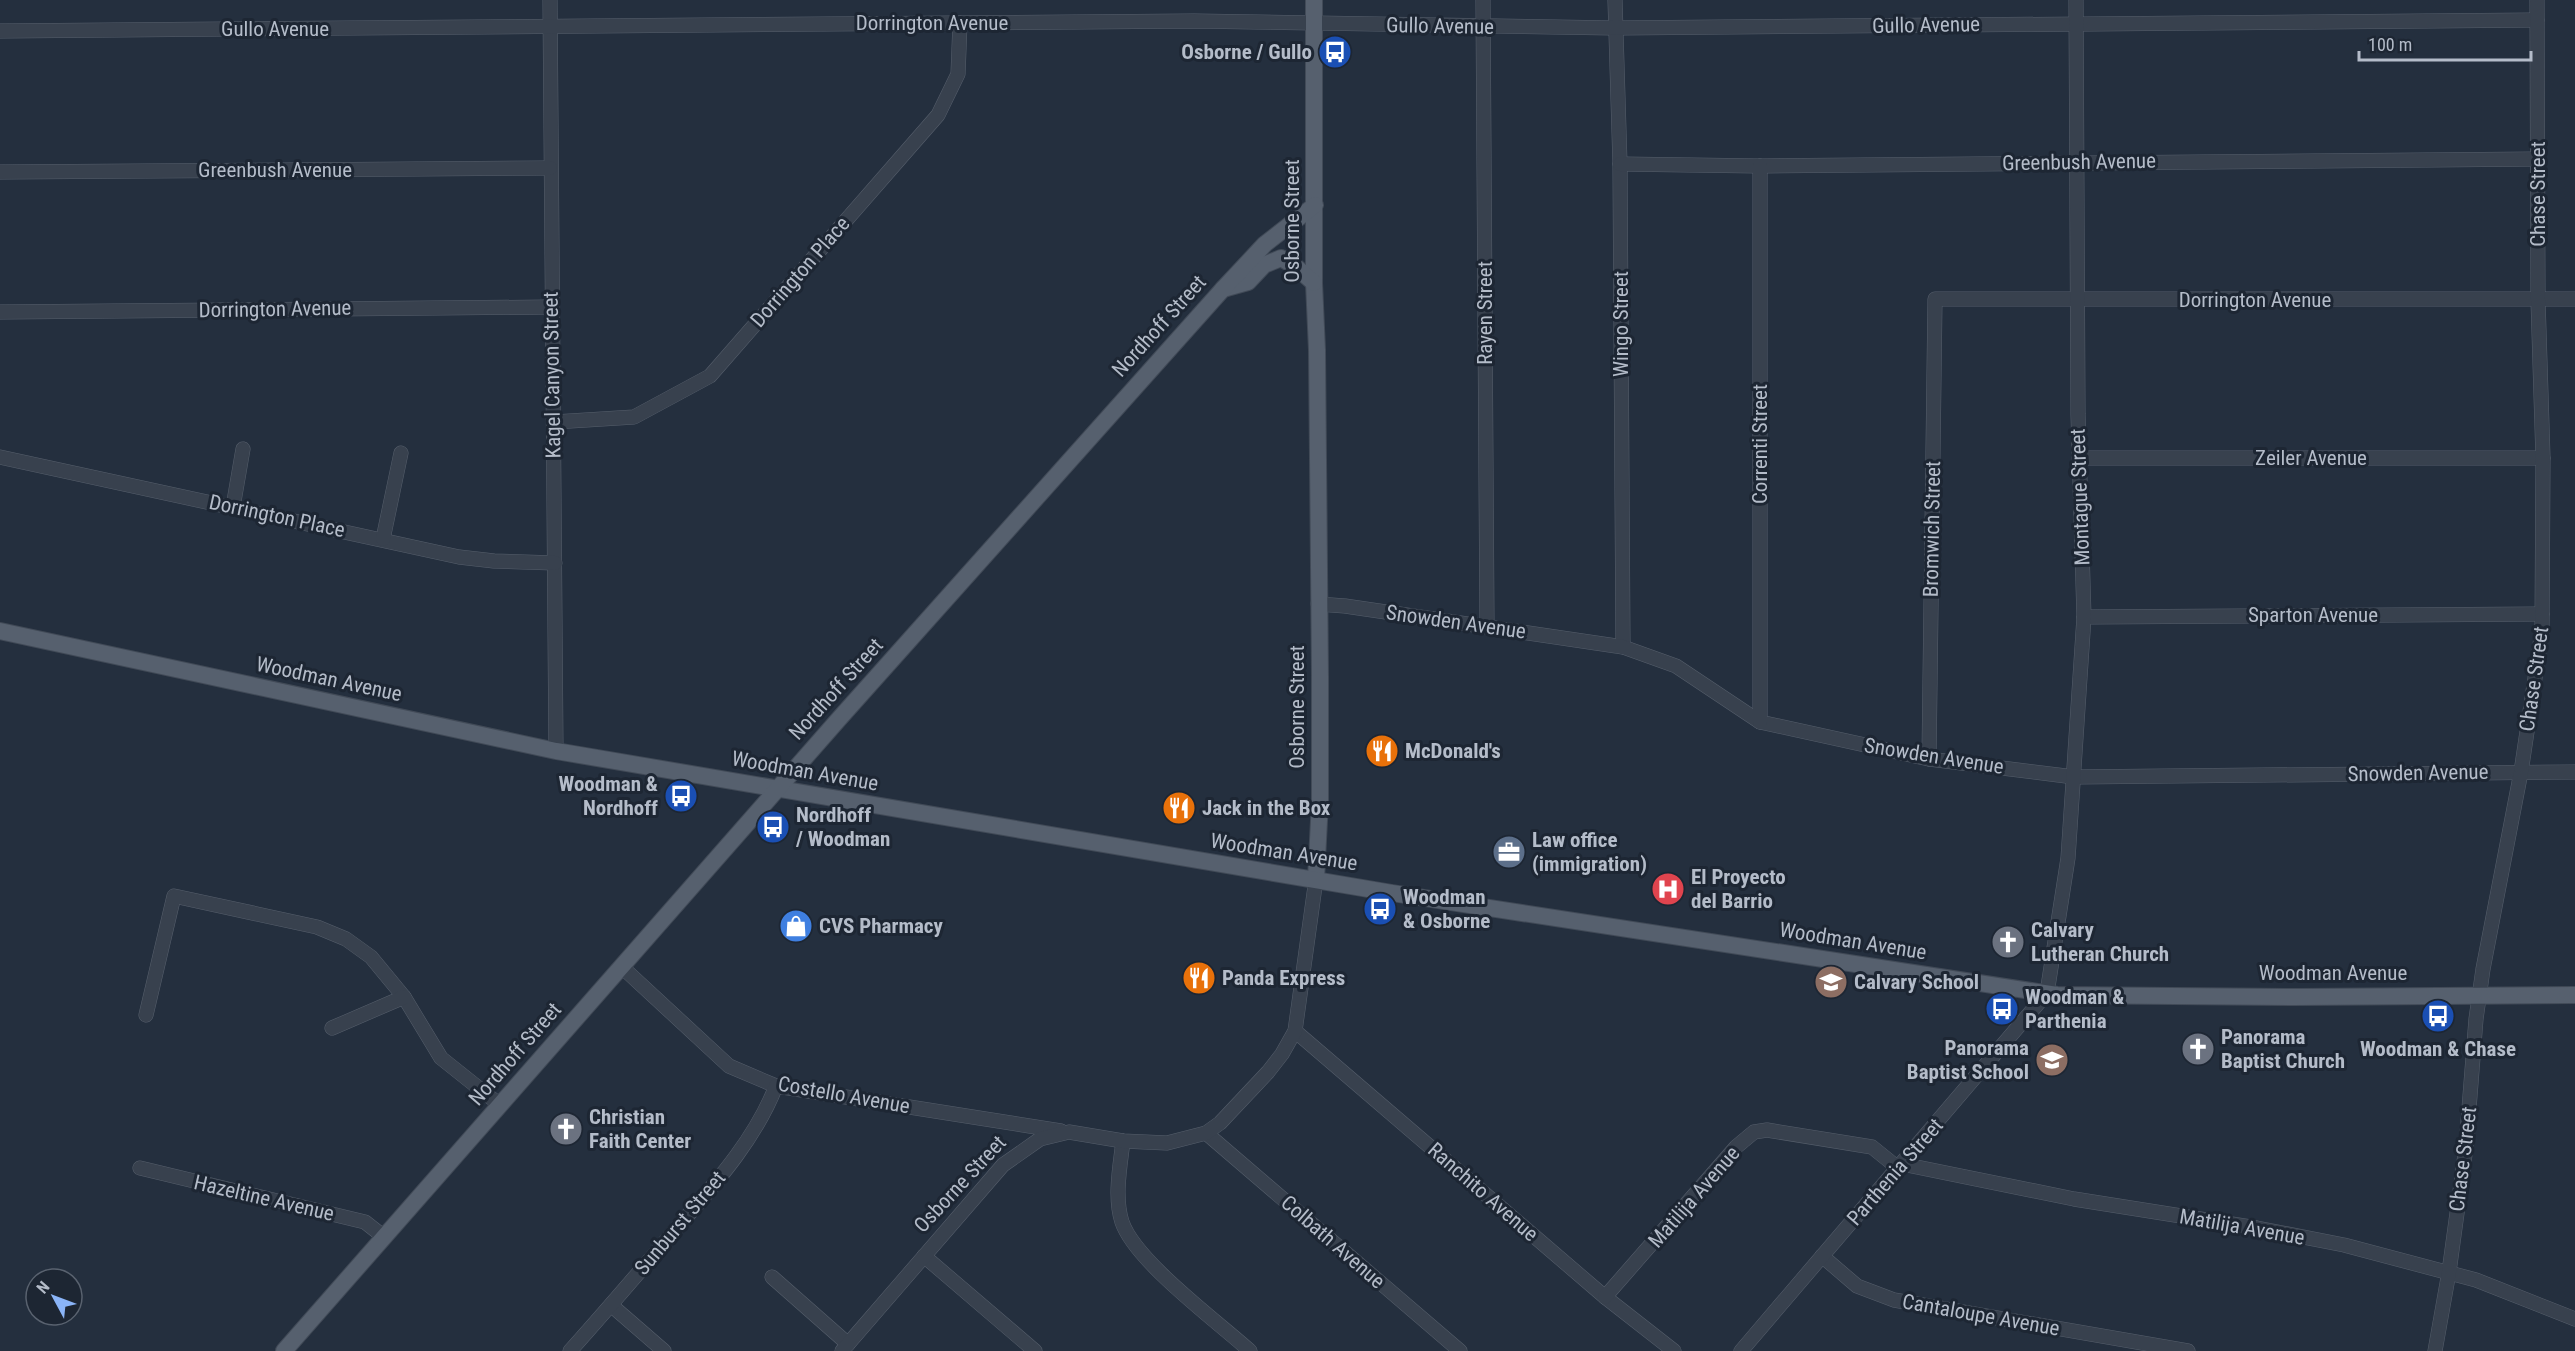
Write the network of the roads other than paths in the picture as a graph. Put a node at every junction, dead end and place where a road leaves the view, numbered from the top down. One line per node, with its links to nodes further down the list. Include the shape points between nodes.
1 (550, 0): 11 (street, Kagel Canyon Street)
2 (1314, 0): 8 (main road, Osborne Street)
3 (1483, 0): 12 (street, Rayen Street)
4 (1615, 0): 13 (street, Wingo Street)
5 (2076, 0): 10 (street, Montague Street)
6 (2537, 0): 7 (street, Chase Street)
7 (2537, 20): 10 (street, Gullo Avenue); 15 (street, Chase Street)
8 (1314, 22): 9 (street, Dorrington Avenue); 12 (street, Gullo Avenue); 21 (main road, Osborne Street)
9 (960, 23): 11 (street, Dorrington Avenue); 30 (street, Dorrington Place, via 957,74 938,115 710,376 634,417)
10 (2076, 24): 13 (street, Gullo Avenue); 16 (street, Montague Street)
11 (551, 27): 14 (street, Gullo Avenue); 19 (street, Kagel Canyon Street)
12 (1483, 27): 13 (street, Gullo Avenue); 42 (street, Rayen Street)
13 (1615, 28): 17 (street, Wingo Street)
14 (0, 31)
15 (2538, 159): 16 (street, Greenbush Avenue); 27 (street, Chase Street)
16 (2076, 162): 18 (street, Greenbush Avenue); 26 (street, Montague Street)
17 (1620, 165): 18 (street, Greenbush Avenue); 44 (street, Wingo Street)
18 (1760, 166): 45 (street, Correnti Street)
19 (550, 168): 20 (street, Greenbush Avenue); 28 (street, Kagel Canyon Street)
20 (0, 171)
21 (1314, 205): 22 (main road, Osborne Street); 23 (main road, Nordhoff Street, via 1265,244)
22 (1314, 283): 23 (main road, via 1281,258 1264,265 1248,282); 39 (main road, Osborne Street)
23 (1222, 290): 51 (main road, Nordhoff Street)
24 (1935, 299): 26 (street, Dorrington Avenue); 47 (street, Bromwich Street)
25 (2575, 299): 27 (street, Dorrington Avenue)
26 (2077, 300): 27 (street, Dorrington Avenue); 34 (street, Montague Street)
27 (2538, 300): 35 (street, Chase Street)
28 (551, 307): 29 (street, Dorrington Avenue); 30 (street, Kagel Canyon Street)
29 (0, 312)
30 (554, 422): 38 (street, Kagel Canyon Street)
31 (243, 449): 36 (street)
32 (401, 453): 37 (street)
33 (0, 457): 36 (street, Dorrington Place)
34 (2079, 458): 35 (street, Zeiler Avenue); 41 (street, Montague Street)
35 (2543, 458): 40 (street, Chase Street)
36 (233, 507): 37 (street, Dorrington Place)
37 (383, 539): 38 (street, Dorrington Place, via 494,561)
38 (555, 563): 46 (street, Kagel Canyon Street)
39 (1318, 604): 42 (street, Snowden Avenue); 52 (main road, Osborne Street, via 1320,801)
40 (2542, 614): 41 (street, Sparton Avenue); 48 (street, Chase Street)
41 (2084, 617): 50 (street, Montague Street)
42 (1487, 626): 44 (street, Snowden Avenue)
43 (0, 631): 46 (main road, Woodman Avenue)
44 (1623, 647): 45 (street, Snowden Avenue, via 1676,666)
45 (1760, 722): 47 (street, Snowden Avenue)
46 (555, 751): 51 (main road, Woodman Avenue)
47 (1929, 759): 50 (street, Snowden Avenue)
48 (2521, 772): 49 (street, Snowden Avenue); 50 (street, Snowden Avenue); 56 (street, Chase Street)
49 (2575, 772)
50 (2074, 777): 54 (street, Montague Street, via 2068,858)
51 (778, 788): 52 (main road, Woodman Avenue); 53 (main road, Nordhoff Street)
52 (1316, 879): 54 (main road, Woodman Avenue); 60 (street, Osborne Street)
53 (622, 967): 61 (street, Costello Avenue, via 729,1066); 62 (main road, Nordhoff Street)
54 (2047, 993): 56 (main road, Woodman Avenue, via 2147,997); 66 (street, Parthenia Street)
55 (2575, 994): 56 (main road, Woodman Avenue)
56 (2480, 996): 71 (street, Chase Street, via 2466,1148)
57 (404, 997): 58 (street, via 371,957 346,939 316,927 174,896); 59 (street); 62 (street, via 441,1058)
58 (146, 1014)
59 (332, 1028)
60 (1295, 1030): 64 (street, Osborne Street, via 1282,1054 1248,1095); 73 (street, Ranchito Avenue)
61 (776, 1086): 63 (street, Costello Avenue); 74 (street, Sunburst Street, via 741,1150)
62 (500, 1105): 68 (main road, Nordhoff Street)
63 (1069, 1132): 65 (street, Osborne Street); 69 (street, Osborne Street, via 1040,1139 1012,1157)
64 (1206, 1132): 65 (street, Osborne Street, via 1167,1143); 82 (street, Colbath Avenue)
65 (1123, 1141): 81 (street, via 1118,1199 1130,1239 1145,1258)
66 (1900, 1166): 70 (street, Parthenia Street); 71 (street, Matilija Avenue, via 2268,1230); 73 (street, Matilija Avenue, via 1872,1147 1767,1130 1754,1132 1736,1147)
67 (140, 1168): 68 (street, Hazeltine Avenue, via 365,1222)
68 (384, 1237): 77 (main road, Nordhoff Street)
69 (924, 1256): 76 (street, Osborne Street); 80 (street)
70 (1822, 1256): 84 (street, Parthenia Street); 85 (street, Cantaloupe Avenue, via 1857,1286 1893,1300)
71 (2449, 1272): 75 (street, Matilija Avenue); 86 (street, Chase Street)
72 (772, 1278): 76 (street)
73 (1605, 1297): 83 (street, Ranchito Avenue)
74 (611, 1305): 78 (street, Sunburst Street); 79 (street)
75 (2575, 1319)
76 (845, 1347)
77 (284, 1351)
78 (570, 1351)
79 (663, 1351)
80 (1035, 1351)
81 (1250, 1351)
82 (1460, 1351)
83 (1674, 1351)
84 (1741, 1351)
85 (2188, 1351)
86 (2434, 1351)

